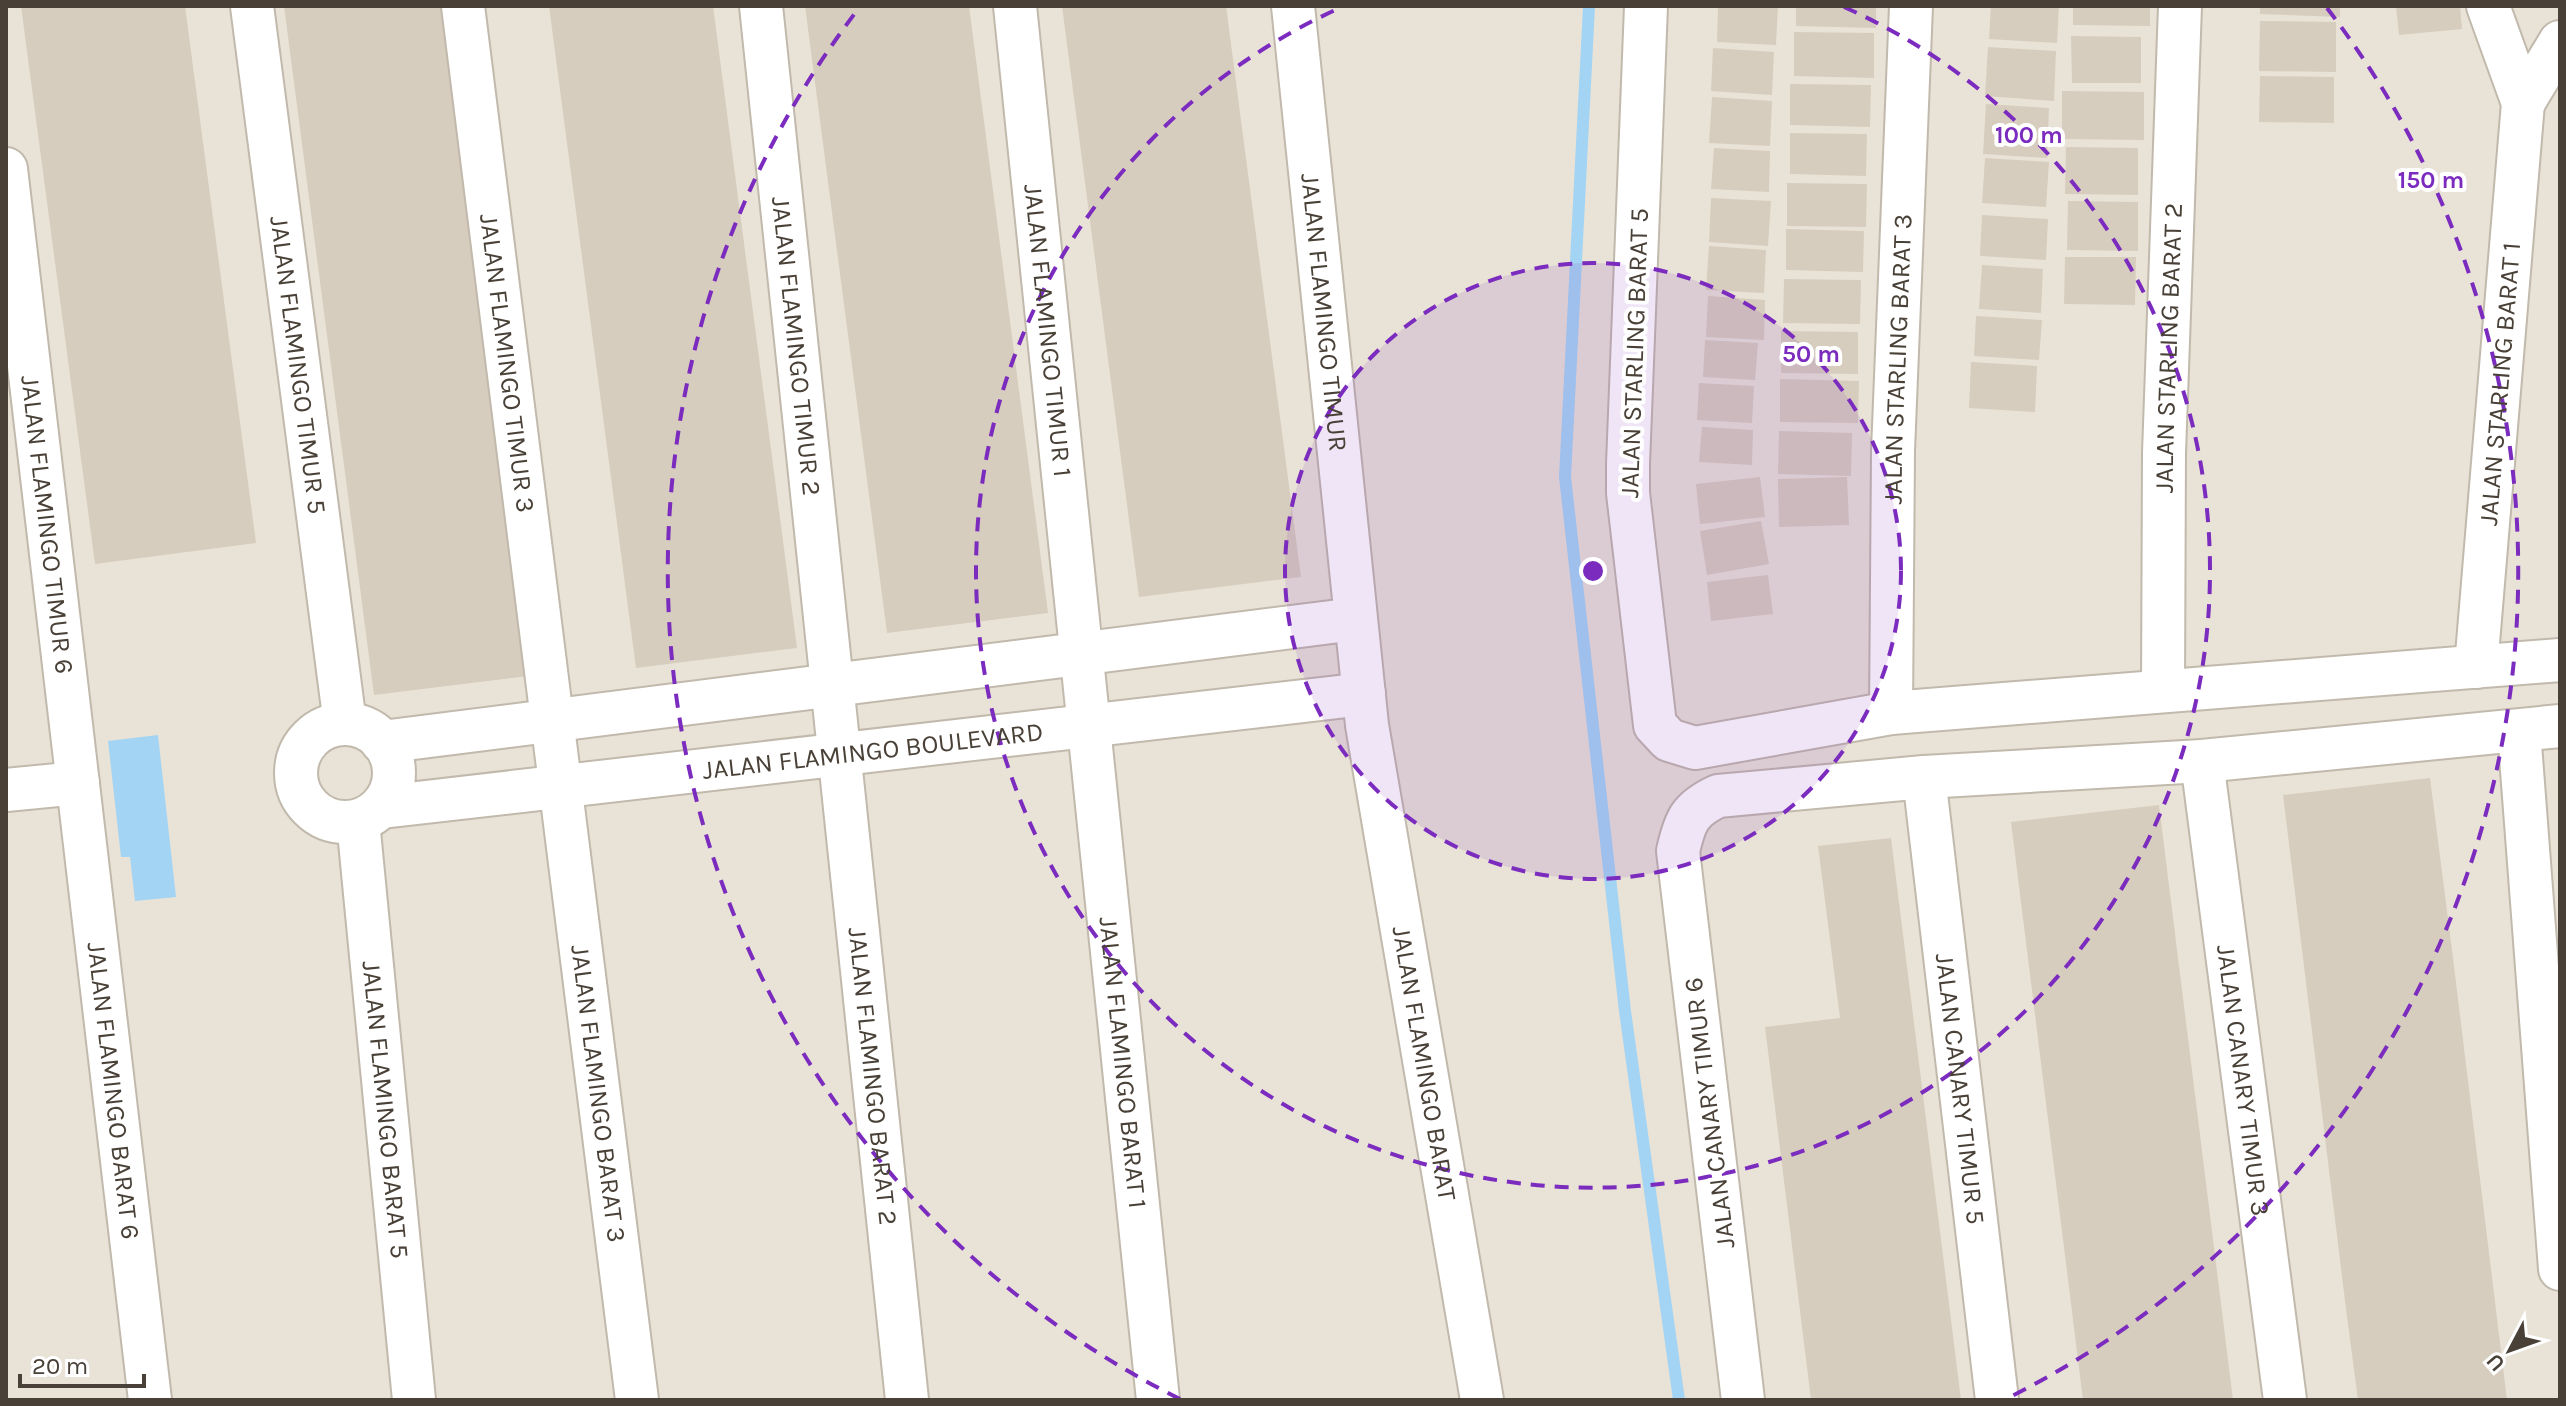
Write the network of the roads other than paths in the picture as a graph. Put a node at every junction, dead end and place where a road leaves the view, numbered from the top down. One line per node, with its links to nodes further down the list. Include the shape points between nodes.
1 (252, 6): 22 (street, JALAN FLAMINGO TIMUR 5)
2 (463, 6): 21 (street, JALAN FLAMINGO TIMUR 3)
3 (761, 6): 17 (street, JALAN FLAMINGO TIMUR 2)
4 (1015, 6): 14 (street, JALAN FLAMINGO TIMUR 1)
5 (1293, 6): 13 (street, JALAN FLAMINGO TIMUR)
6 (1646, 6): 20 (street, JALAN STARLING BARAT 5, via 1628,493 1655,725 1669,740 1695,748)
7 (1911, 6): 20 (street, JALAN STARLING BARAT 3, via 1893,451)
8 (2180, 6): 18 (street, JALAN STARLING BARAT 2, via 2164,453)
9 (2488, 6): 11 (street, JALAN STARLING BARAT 1)
10 (2560, 42): 11 (street, JALAN STARLING BARAT 1)
11 (2523, 103): 16 (street, JALAN STARLING BARAT 1)
12 (6, 169): 30 (street, JALAN FLAMINGO TIMUR 6)
13 (1355, 619): 14 (street); 19 (street, JALAN FLAMINGO TIMUR)
14 (1082, 654): 17 (street); 23 (street, JALAN FLAMINGO TIMUR 1)
15 (2560, 660): 16 (street)
16 (2476, 667): 18 (street)
17 (832, 685): 21 (street); 27 (street, JALAN FLAMINGO TIMUR 2)
18 (2163, 690): 20 (street)
19 (1366, 710): 23 (street, JALAN FLAMINGO BOULEVARD); 40 (street, JALAN FLAMINGO BARAT)
20 (1891, 713)
21 (552, 720): 26 (street); 31 (street, JALAN FLAMINGO TIMUR 3)
22 (345, 724): 26 (street, via 372,732); 33 (street, via 308,740 300,752 296,779 306,805 317,815 344,823)
23 (1089, 726): 27 (street, JALAN FLAMINGO BOULEVARD); 39 (street, JALAN FLAMINGO BARAT 1)
24 (2560, 726): 25 (street)
25 (2519, 731): 28 (street); 34 (street)
26 (382, 742): 33 (street, via 394,767 389,795)
27 (839, 754): 31 (street, JALAN FLAMINGO BOULEVARD); 38 (street, JALAN FLAMINGO BARAT 2)
28 (2202, 761): 29 (street); 43 (street, JALAN CANARY TIMUR 3)
29 (1924, 777): 41 (street, JALAN CANARY TIMUR 6, via 1718,796 1698,805 1683,826 1678,851); 42 (street, JALAN CANARY TIMUR 5)
30 (78, 783): 32 (street); 35 (street, JALAN FLAMINGO BARAT 6)
31 (560, 786): 33 (street, JALAN FLAMINGO BOULEVARD); 37 (street, JALAN FLAMINGO BARAT 3)
32 (6, 790)
33 (370, 814): 36 (street, JALAN FLAMINGO BARAT 5)
34 (2560, 1269)
35 (150, 1400)
36 (414, 1400)
37 (637, 1400)
38 (907, 1400)
39 (1158, 1400)
40 (1482, 1400)
41 (1743, 1400)
42 (1997, 1400)
43 (2285, 1400)

